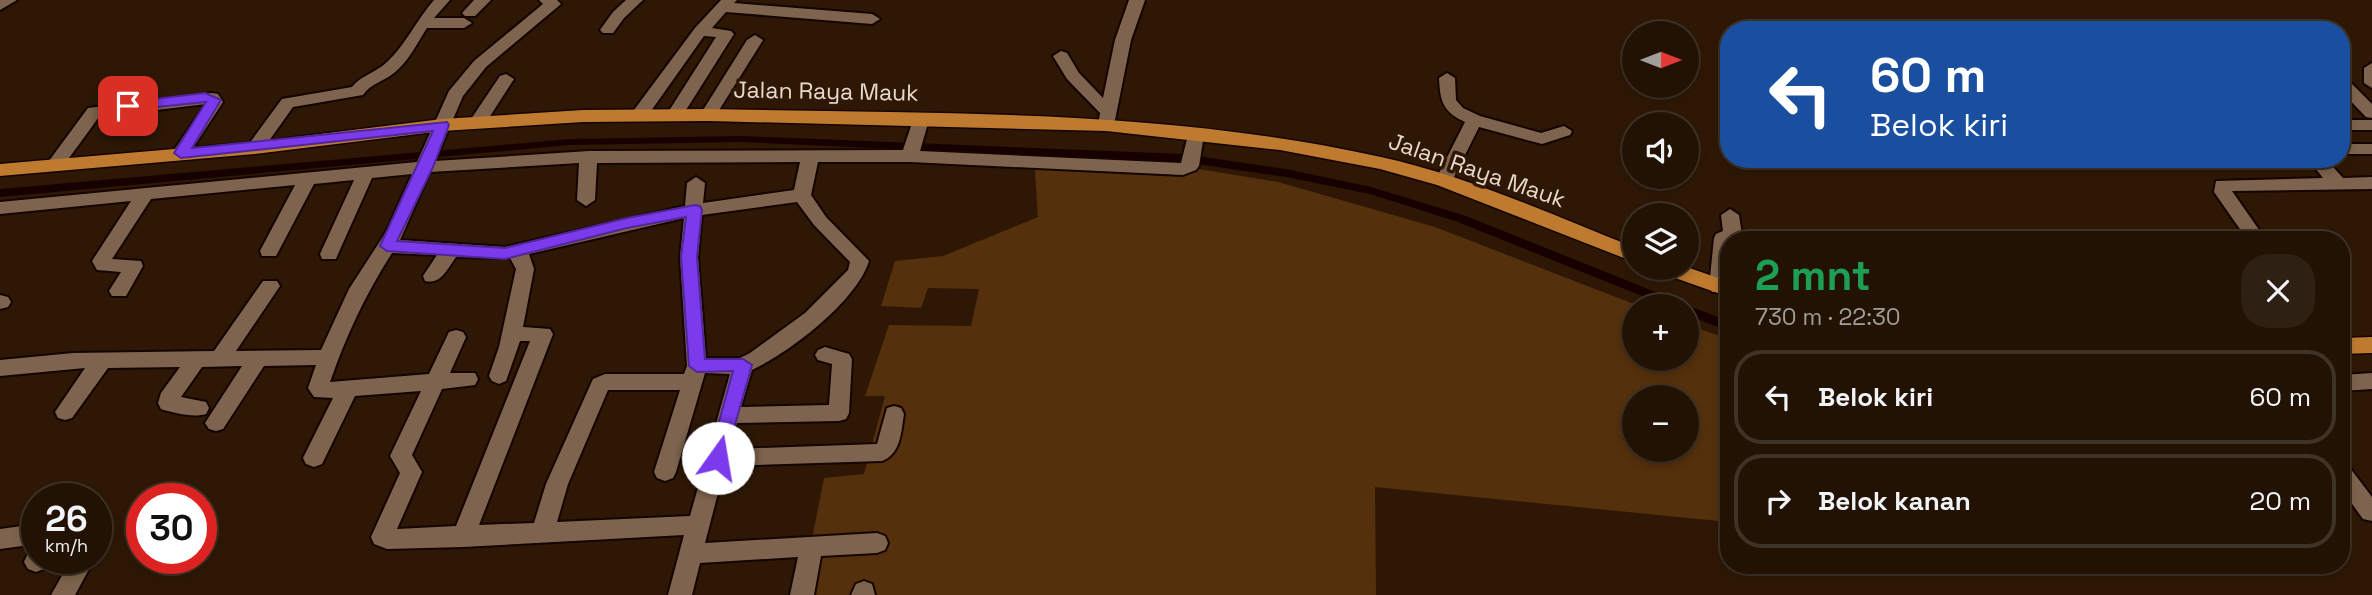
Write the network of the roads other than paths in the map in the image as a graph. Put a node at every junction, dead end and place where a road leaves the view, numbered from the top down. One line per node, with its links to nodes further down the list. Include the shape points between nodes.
1 (9, 0): 9 (street)
2 (442, 0): 13 (street)
3 (483, 0): 13 (street, via 467,18)
4 (547, 0): 35 (street, via 553,4 464,82)
5 (635, 0): 14 (street)
6 (851, 0): 11 (street)
7 (1137, 0): 29 (street, via 1123,40)
8 (725, 4): 10 (street); 15 (street)
9 (0, 5)
10 (777, 6): 11 (street)
11 (839, 17): 12 (street)
12 (872, 19)
13 (422, 23): 24 (street, via 396,67 363,82 357,91)
14 (608, 30)
15 (701, 31): 26 (street); 27 (street, via 726,34)
16 (755, 40): 28 (street)
17 (1060, 56): 29 (street)
18 (2372, 68): 22 (street)
19 (1447, 78): 30 (street, via 1448,101 1457,112)
20 (329, 79): 24 (street)
21 (506, 79): 31 (street)
22 (2372, 83)
23 (2350, 91): 25 (street)
24 (316, 98): 38 (street, via 285,105)
25 (2372, 113)
26 (640, 114): 27 (main road, Jalan Raya Mauk); 31 (main road, Jalan Raya Mauk)
27 (675, 114): 28 (main road, Jalan Raya Mauk)
28 (708, 115): 32 (main road, Jalan Raya Mauk)
29 (1107, 118): 32 (main road, Jalan Raya Mauk); 37 (main road, Jalan Raya Mauk)
30 (1474, 120): 36 (street, via 1546,139); 49 (street)
31 (477, 122): 35 (main road, Jalan Raya Mauk)
32 (920, 123): 40 (street)
33 (2372, 124): 34 (street)
34 (2350, 125)
35 (441, 129): 38 (main road, Jalan Raya Mauk); 43 (street)
36 (1564, 131)
37 (1196, 138): 40 (street, via 1191,163 1183,169); 49 (main road, Jalan Raya Mauk, via 1280,144)
38 (255, 148): 39 (main road, Jalan Raya Mauk)
39 (181, 153): 44 (main road, Jalan Raya Mauk); 44 (street, via 215,102 212,98 98,110)
40 (911, 153): 42 (street)
41 (589, 157): 42 (street); 43 (street); 55 (street)
42 (810, 157): 54 (street)
43 (427, 164): 47 (street); 61 (street)
44 (55, 165): 46 (main road, Jalan Raya Mauk)
45 (2324, 168): 51 (street)
46 (0, 170)
47 (366, 173): 48 (street); 66 (street)
48 (308, 177): 53 (street); 64 (street)
49 (1444, 181): 63 (main road, Jalan Raya Mauk)
50 (696, 183): 57 (street)
51 (2338, 183): 52 (street); 60 (street, via 2222,185)
52 (2372, 184)
53 (146, 193): 56 (street); 71 (street, via 101,261 104,265 134,265)
54 (802, 195): 57 (street); 82 (street, via 820,221 860,261 859,272 831,302 770,351)
55 (586, 200)
56 (0, 208)
57 (695, 210): 65 (street); 84 (street, via 689,257)
58 (1730, 215): 59 (street)
59 (1732, 231)
60 (2251, 231)
61 (387, 246): 62 (street); 77 (street, via 359,289)
62 (452, 249): 65 (street); 67 (street)
63 (1622, 250)
64 (269, 251)
65 (516, 252): 72 (street, via 525,269)
66 (329, 254)
67 (432, 276)
68 (1699, 280): 70 (main road)
69 (270, 286): 80 (street)
70 (1720, 288)
71 (119, 290)
72 (511, 334): 85 (street); 104 (street, via 543,334)
73 (456, 337): 88 (street)
74 (2350, 345): 75 (main road)
75 (2372, 345)
76 (825, 355): 94 (street, via 842,359 839,412)
77 (329, 356): 78 (street); 90 (street, via 318,388)
78 (259, 357): 80 (street); 95 (street)
79 (197, 358): 80 (street); 81 (street); 91 (street, via 168,403)
80 (220, 358)
81 (102, 361): 83 (street); 92 (street)
82 (743, 365): 84 (street); 94 (street)
83 (0, 368)
84 (695, 374): 98 (street); 102 (street, via 600,385 557,484)
85 (499, 376)
86 (468, 379): 88 (street)
87 (2372, 381): 89 (street)
88 (433, 382): 90 (street); 104 (street, via 401,456 411,472 382,537)
89 (2350, 382)
90 (348, 388): 96 (street)
91 (199, 408)
92 (65, 412)
93 (894, 414): 97 (street, via 882,452)
94 (728, 415): 97 (street)
95 (216, 423)
96 (314, 458)
97 (718, 458): 101 (street)
98 (665, 472)
99 (2350, 485): 100 (street)
100 (2371, 513)
101 (696, 525): 102 (street); 108 (street)
102 (542, 533): 104 (street)
103 (21, 536): 105 (street)
104 (463, 537)
105 (0, 539)
106 (877, 543): 107 (street)
107 (812, 545): 108 (street); 112 (street)
108 (691, 554): 111 (street)
109 (75, 574): 110 (street)
110 (63, 595)
111 (680, 595)
112 (802, 595)

